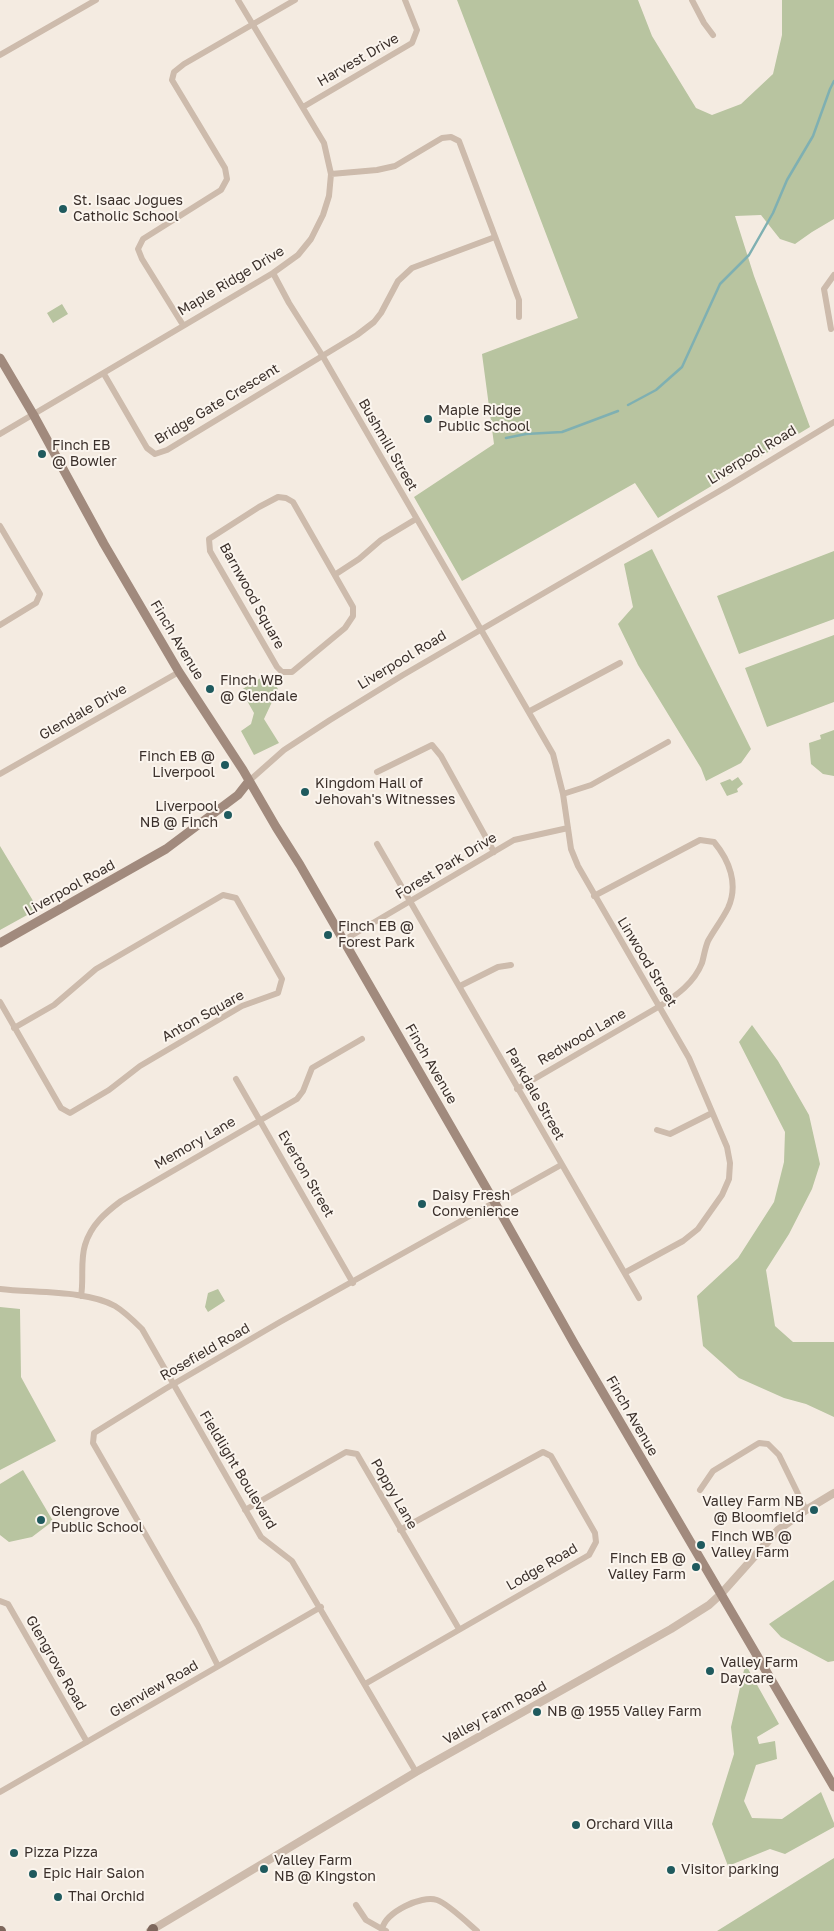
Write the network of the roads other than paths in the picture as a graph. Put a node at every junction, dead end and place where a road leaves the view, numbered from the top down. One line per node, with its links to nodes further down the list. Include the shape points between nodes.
1 (96, 0): 8 (street)
2 (238, 0): 6 (street, Maple Ridge Drive)
3 (295, 0): 6 (street)
4 (405, 0): 9 (street, Harvest Drive, via 416,30 412,43)
5 (692, 0): 7 (street)
6 (253, 24): 9 (street, Maple Ridge Drive); 15 (street, via 184,64 174,72 172,80 225,168 227,179 221,190 143,239 138,249)
7 (713, 35)
8 (0, 55)
9 (303, 107): 10 (street, Maple Ridge Drive, via 324,143)
10 (331, 174): 11 (street, via 395,166 442,138 452,137 459,140); 12 (street, Maple Ridge Drive, via 326,206 311,239 298,255)
11 (495, 237): 14 (street, via 519,300); 17 (street, via 412,268 398,281 374,322)
12 (273, 273): 15 (street, Maple Ridge Drive); 17 (street, Bushmill Street, via 288,303)
13 (834, 275): 16 (street, via 824,290)
14 (519, 317)
15 (183, 325): 19 (street, Maple Ridge Drive)
16 (831, 329)
17 (322, 355): 19 (street, Bridge Gate Crescent, via 167,450 155,454 147,448); 23 (street, Bushmill Street)
18 (0, 358): 20 (main road, Finch Avenue)
19 (104, 374): 20 (street, Maple Ridge Drive)
20 (33, 414): 22 (street, Maple Ridge Drive); 29 (main road, Finch Avenue)
21 (834, 422): 27 (street, Liverpool Road)
22 (0, 434)
23 (416, 519): 25 (street, via 381,540); 27 (street, Bushmill Street)
24 (0, 526): 26 (street, via 40,594 36,603)
25 (336, 574): 25 (street, Barnwood Square, via 294,502 286,498 278,497 259,507 209,539 210,551 282,672 292,672 344,628 353,616 353,607)
26 (0, 625)
27 (481, 630): 30 (street, Linwood Street); 34 (street, Liverpool Road, via 330,720 284,750)
28 (620, 663): 30 (street)
29 (179, 672): 33 (street, Glendale Drive); 34 (main road, Finch Avenue)
30 (530, 711): 35 (street, Linwood Street, via 553,754)
31 (668, 742): 35 (street, via 591,785)
32 (377, 772): 38 (street, via 432,744)
33 (0, 774)
34 (249, 781): 41 (main road, Finch Avenue); 42 (main road, Liverpool Road, via 238,795 166,849)
35 (563, 794): 36 (street, Linwood Street)
36 (568, 828): 38 (street, Forest Park Drive, via 514,840); 39 (street, Linwood Street, via 571,849)
37 (376, 844): 40 (street, Parkdale Street)
38 (494, 852): 40 (street, Forest Park Drive)
39 (594, 896): 46 (street, Linwood Street); 46 (street, Redwood Lane, via 700,840 714,842 724,854 731,870 733,890 728,907 707,942 701,964 690,982)
40 (410, 902): 41 (street, Forest Park Drive); 44 (street, Parkdale Street)
41 (344, 940): 55 (main road, Finch Avenue)
42 (0, 943)
43 (511, 966): 44 (street, via 498,967)
44 (460, 986): 50 (street, Parkdale Street)
45 (0, 1002): 47 (street, Anton Square)
46 (660, 1006): 50 (street, Redwood Lane); 51 (street, Linwood Street, via 689,1058)
47 (14, 1028): 47 (street, Anton Square, via 61,1108 70,1113 109,1090 140,1066 242,1006 278,993 282,979 236,898 223,895 96,969 54,1005)
48 (362, 1040): 52 (street, Memory Lane, via 312,1068 297,1099)
49 (236, 1079): 52 (street, Everton Street)
50 (517, 1089): 54 (street, Parkdale Street)
51 (712, 1113): 53 (street, via 670,1134); 56 (street, Linwood Street, via 727,1147 730,1163 729,1179 722,1195 698,1229 683,1241)
52 (260, 1121): 57 (street, Everton Street); 59 (street, Memory Lane, via 121,1200 103,1214 84,1246)
53 (657, 1130)
54 (561, 1165): 55 (street, Rosefield Road); 56 (street, Parkdale Street)
55 (494, 1202): 57 (street, Rosefield Road); 67 (main road, Finch Avenue)
56 (626, 1272): 60 (street, Parkdale Street)
57 (353, 1283): 61 (street, Rosefield Road)
58 (0, 1289): 59 (street, Fieldlight Boulevard)
59 (82, 1296): 61 (street, Fieldlight Boulevard, via 114,1306 129,1316 142,1329)
60 (639, 1298)
61 (173, 1385): 64 (street, Fieldlight Boulevard); 71 (street, Rosefield Road, via 94,1433 93,1442)
62 (700, 1490): 65 (street, via 713,1471 759,1443 768,1444 779,1455)
63 (834, 1493): 65 (street, Valley Farm Road)
64 (245, 1510): 66 (street, Poppy Lane, via 346,1452 357,1454); 69 (street, Fieldlight Boulevard, via 261,1537 292,1561)
65 (806, 1510): 67 (street, Valley Farm Road, via 778,1530)
66 (400, 1530): 70 (street, Poppy Lane); 70 (street, Lodge Road, via 543,1452 551,1456 595,1533 596,1542 589,1555)
67 (721, 1594): 74 (street, Valley Farm Road, via 710,1605 671,1629); 75 (main road, Finch Avenue)
68 (0, 1601): 73 (street, Glengrove Road, via 8,1604)
69 (321, 1607): 71 (street, Glenview Road); 72 (street, Fieldlight Boulevard)
70 (459, 1629): 72 (street, Lodge Road)
71 (218, 1666): 73 (street, Glenview Road)
72 (366, 1684): 74 (street, Fieldlight Boulevard)
73 (87, 1742): 76 (street, Glenview Road)
74 (416, 1772): 78 (street, Valley Farm Road)
75 (834, 1787)
76 (0, 1792)
77 (356, 1905): 79 (street, via 366,1920)
78 (152, 1930)
79 (384, 1930): 80 (street, via 383,1925 396,1911 421,1900 437,1900)
80 (477, 1931)

